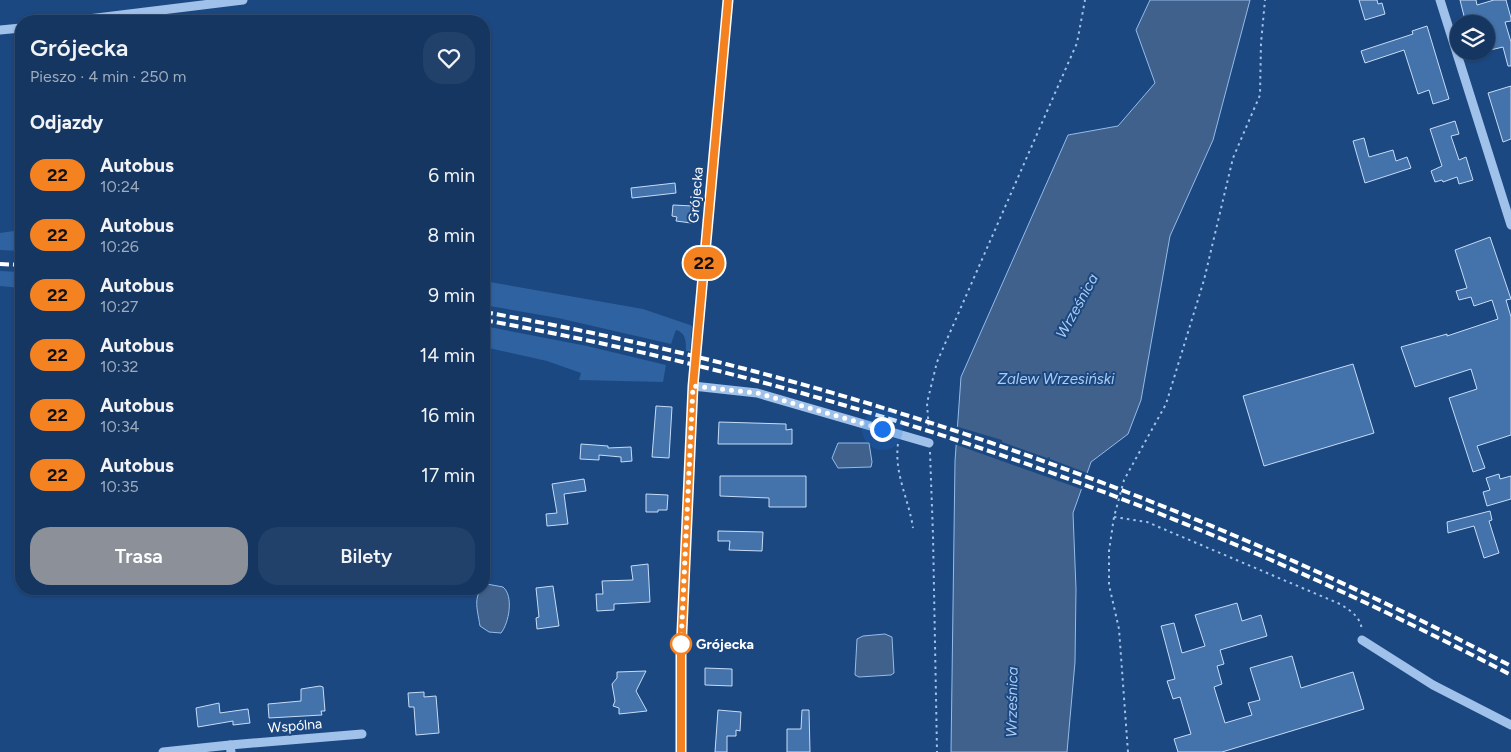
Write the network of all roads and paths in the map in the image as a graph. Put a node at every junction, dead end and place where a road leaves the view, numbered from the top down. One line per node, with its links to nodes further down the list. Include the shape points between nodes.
1 (243, 0): 6 (street)
2 (728, 0): 10 (street, Grójecka)
3 (1085, 0): 12 (path, via 1077,43 937,362 927,403)
4 (1265, 0): 13 (path, via 1258,104 1233,158 1204,280 1166,404 1124,480)
5 (1440, 0): 9 (street)
6 (121, 15)
7 (15, 29): 8 (street)
8 (2, 30)
9 (1511, 226)
10 (693, 386): 11 (street, via 757,393); 20 (street, Grójecka, via 681,653)
11 (900, 434): 12 (street); 14 (path, via 899,472)
12 (929, 444): 21 (path, via 934,535)
13 (1114, 517): 15 (path, via 1147,522 1340,604 1353,612 1361,623); 22 (path, via 1109,585 1118,629)
14 (913, 528)
15 (1362, 640): 16 (street, via 1433,685)
16 (1511, 725)
17 (362, 734): 18 (street, Wspólna)
18 (230, 748): 19 (street, Wspólna)
19 (162, 752)
20 (681, 752)
21 (937, 752)
22 (1128, 752)

